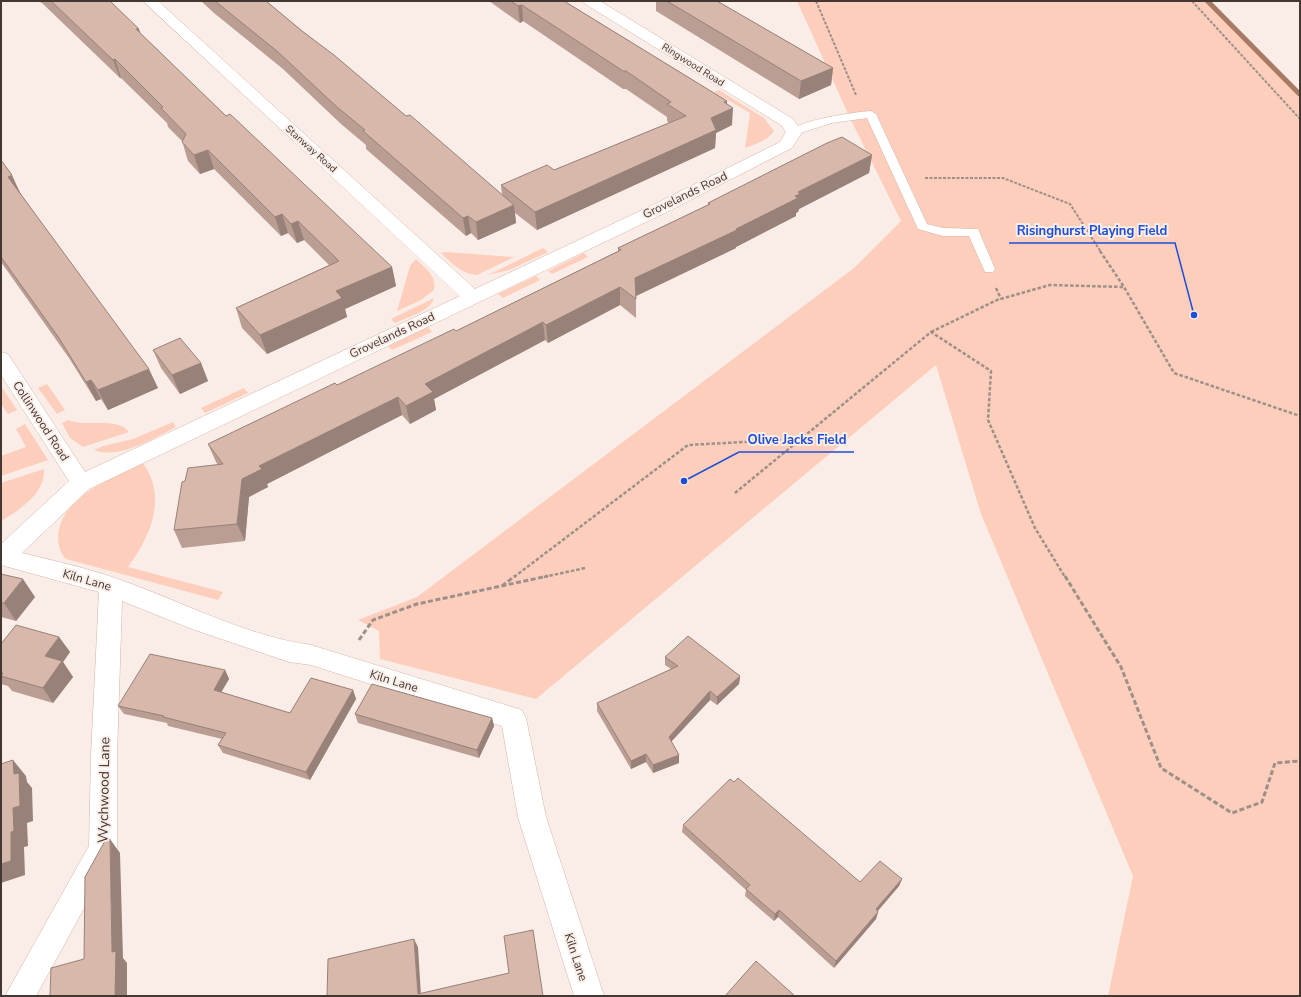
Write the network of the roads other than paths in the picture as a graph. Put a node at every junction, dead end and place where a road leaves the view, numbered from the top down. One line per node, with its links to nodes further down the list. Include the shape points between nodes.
1 (150, 1): 5 (street, Stanway Road)
2 (590, 1): 3 (street, Ringwood Road, via 786,122)
3 (794, 132): 4 (lane, via 818,123 871,114 922,226 943,232 974,232); 5 (street, Grovelands Road, via 786,145)
4 (989, 269)
5 (473, 297): 7 (street, Grovelands Road)
6 (1, 359): 7 (street, Collinwood Road)
7 (81, 483): 8 (street, Grovelands Road)
8 (2, 556): 9 (street, Kiln Lane)
9 (111, 586): 10 (street, Wychwood Lane, via 103,848); 11 (street, Kiln Lane, via 215,627 289,652 311,655 513,718 532,817)
10 (20, 996)
11 (589, 996)

